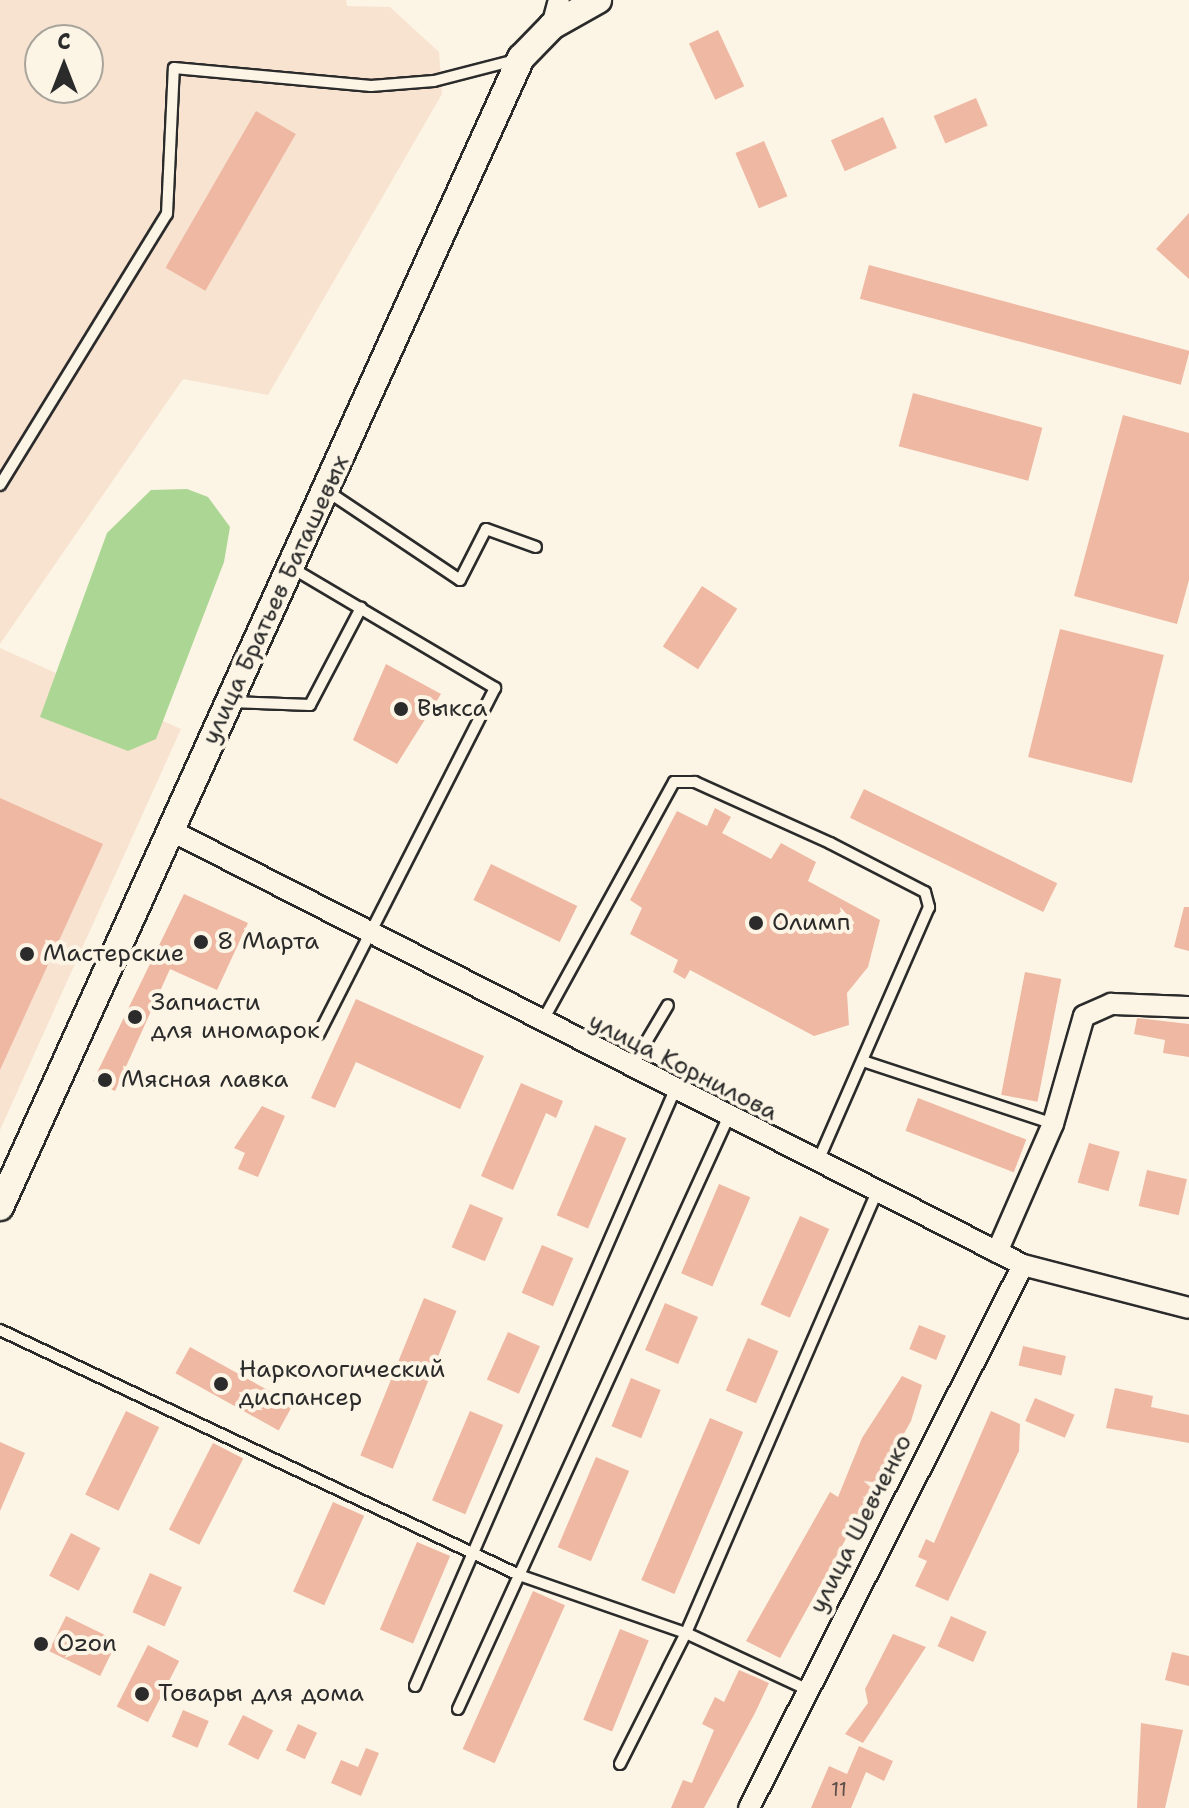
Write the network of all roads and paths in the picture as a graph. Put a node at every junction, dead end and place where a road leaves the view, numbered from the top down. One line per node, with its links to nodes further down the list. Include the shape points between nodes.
1 (559, 0): 3 (street, улица Братьев Баташевых)
2 (598, 0): 3 (street)
3 (552, 26): 4 (street, улица Братьев Баташевых)
4 (521, 58): 5 (lane, via 434,81 371,86 174,68 167,214); 6 (street, улица Братьев Баташевых)
5 (0, 485)
6 (327, 490): 7 (lane, via 460,580 486,529); 8 (street, улица Братьев Баташевых)
7 (536, 547)
8 (292, 568): 9 (lane); 10 (street, улица Братьев Баташевых)
9 (361, 608): 10 (lane, via 310,705); 12 (lane, via 495,688)
10 (229, 702): 11 (street, улица Братьев Баташевых)
11 (170, 830): 12 (street, улица Корнилова); 24 (street, улица Братьев Баташевых)
12 (369, 936): 15 (street, улица Корнилова); 16 (lane)
13 (668, 1005): 18 (lane)
14 (1189, 1007): 21 (street, via 1111,1004 1084,1016)
15 (540, 1024): 17 (lane, via 667,788 685,781 925,892 928,915); 18 (street, улица Корнилова)
16 (319, 1034)
17 (863, 1061): 21 (lane); 22 (lane)
18 (630, 1069): 19 (street, улица Корнилова)
19 (674, 1092): 20 (street, улица Корнилова); 29 (lane)
20 (727, 1120): 22 (street, улица Корнилова); 30 (lane)
21 (1053, 1124): 25 (street)
22 (817, 1163): 23 (street, улица Корнилова)
23 (876, 1194): 25 (street, улица Корнилова); 31 (lane)
24 (0, 1207)
25 (997, 1252): 26 (street, улица Корнилова)
26 (1023, 1265): 27 (street, улица Корнилова); 33 (street, улица Шевченко)
27 (1189, 1308)
28 (0, 1330): 29 (lane)
29 (473, 1554): 30 (lane); 32 (lane)
30 (519, 1575): 31 (lane); 34 (lane)
31 (686, 1633): 33 (lane); 35 (lane)
32 (415, 1686)
33 (806, 1689): 36 (street, улица Шевченко)
34 (458, 1709)
35 (620, 1764)
36 (749, 1808)

